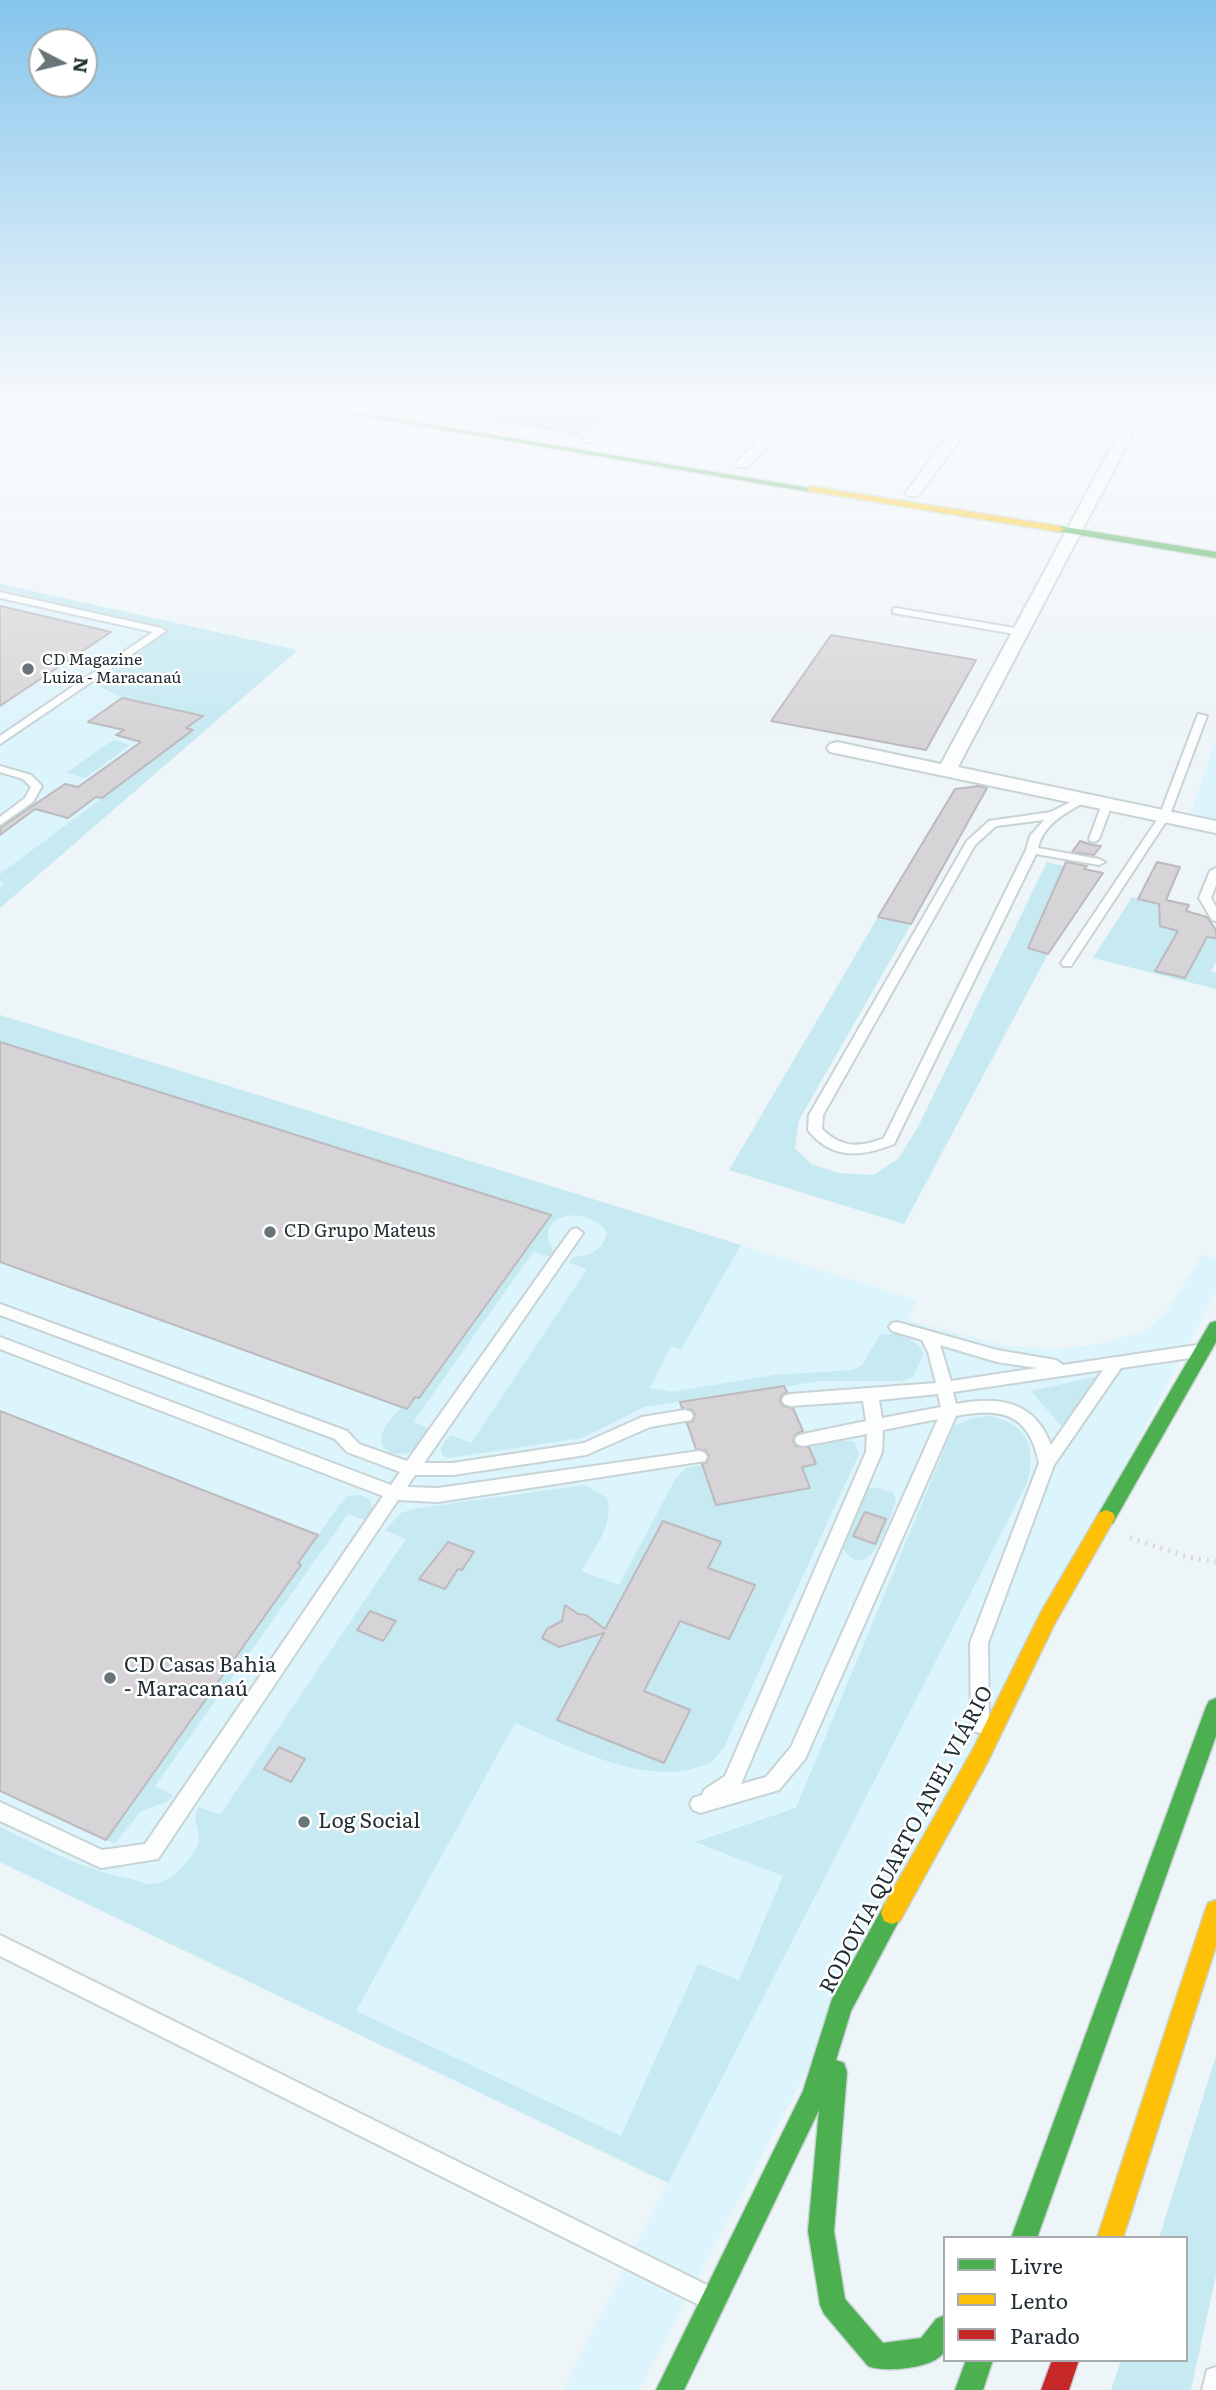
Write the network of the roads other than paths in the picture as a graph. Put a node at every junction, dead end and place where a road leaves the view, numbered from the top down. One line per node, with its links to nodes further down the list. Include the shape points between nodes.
1 (1004, 514): 4 (main road)
2 (1018, 514): 4 (main road)
3 (1083, 514): 4 (street)
4 (1077, 525): 5 (main road); 6 (main road); 9 (street)
5 (1216, 540)
6 (1216, 555)
7 (0, 595): 11 (lane, via 161,631)
8 (896, 611): 9 (lane)
9 (1021, 632): 14 (street)
10 (1202, 716): 18 (lane)
11 (0, 741)
12 (837, 748): 14 (street)
13 (0, 769): 19 (lane, via 27,777 37,786 29,800)
14 (947, 770): 15 (street)
15 (1082, 799): 16 (street); 17 (lane)
16 (1107, 804): 18 (street); 21 (lane)
17 (1054, 815): 22 (lane, via 1035,835); 22 (lane, via 993,823 971,844 816,1115 815,1130 826,1143 865,1152 889,1141)
18 (1164, 817): 20 (street); 26 (lane)
19 (0, 822)
20 (1216, 827)
21 (1094, 839)
22 (1032, 850): 23 (lane)
23 (1099, 862)
24 (1216, 870): 25 (lane, via 1205,898)
25 (1215, 913)
26 (1067, 963)
27 (576, 1233): 45 (lane)
28 (0, 1309): 45 (lane, via 341,1436 353,1448)
29 (897, 1327): 31 (lane)
30 (1216, 1327): 33 (main road, RODOVIA QUARTO ANEL VIÁRIO)
31 (928, 1337): 35 (lane, via 1019,1360); 36 (lane, via 935,1346)
32 (0, 1343): 46 (lane)
33 (1202, 1350): 34 (lane); 48 (main road, RODOVIA QUARTO ANEL VIÁRIO, via 1048,1618)
34 (1117, 1362): 35 (lane); 44 (lane)
35 (1078, 1368): 36 (lane)
36 (942, 1388): 37 (lane); 39 (lane)
37 (870, 1393): 38 (lane); 41 (lane)
38 (790, 1400)
39 (950, 1411): 41 (lane); 41 (lane, via 798,1754 772,1784 700,1804 732,1782 874,1451); 44 (lane, via 981,1405 1008,1407 1035,1427)
40 (685, 1416): 45 (lane, via 648,1421 586,1449 453,1469)
41 (875, 1426): 42 (lane)
42 (803, 1440)
43 (699, 1457): 46 (lane, via 438,1494)
44 (1047, 1463): 48 (lane, via 979,1643)
45 (411, 1469): 46 (lane)
46 (394, 1493): 49 (lane, via 151,1853 102,1859)
47 (1216, 1707): 53 (main road)
48 (980, 1756): 52 (main road, RODOVIA QUARTO ANEL VIÁRIO)
49 (0, 1811)
50 (1216, 1911): 56 (main road)
51 (0, 1945): 57 (lane)
52 (841, 2007): 57 (main road, RODOVIA QUARTO ANEL VIÁRIO, via 814,2095); 58 (main road, via 821,2231 834,2305 877,2357 928,2351)
53 (1056, 2150): 54 (main road); 55 (main road)
54 (1010, 2227)
55 (1025, 2236)
56 (1111, 2236)
57 (713, 2300): 62 (main road, RODOVIA QUARTO ANEL VIÁRIO)
58 (943, 2331)
59 (978, 2362): 63 (main road)
60 (1065, 2362): 64 (main road)
61 (1216, 2379): 65 (lane)
62 (670, 2390)
63 (969, 2390)
64 (1055, 2390)
65 (1214, 2390)

